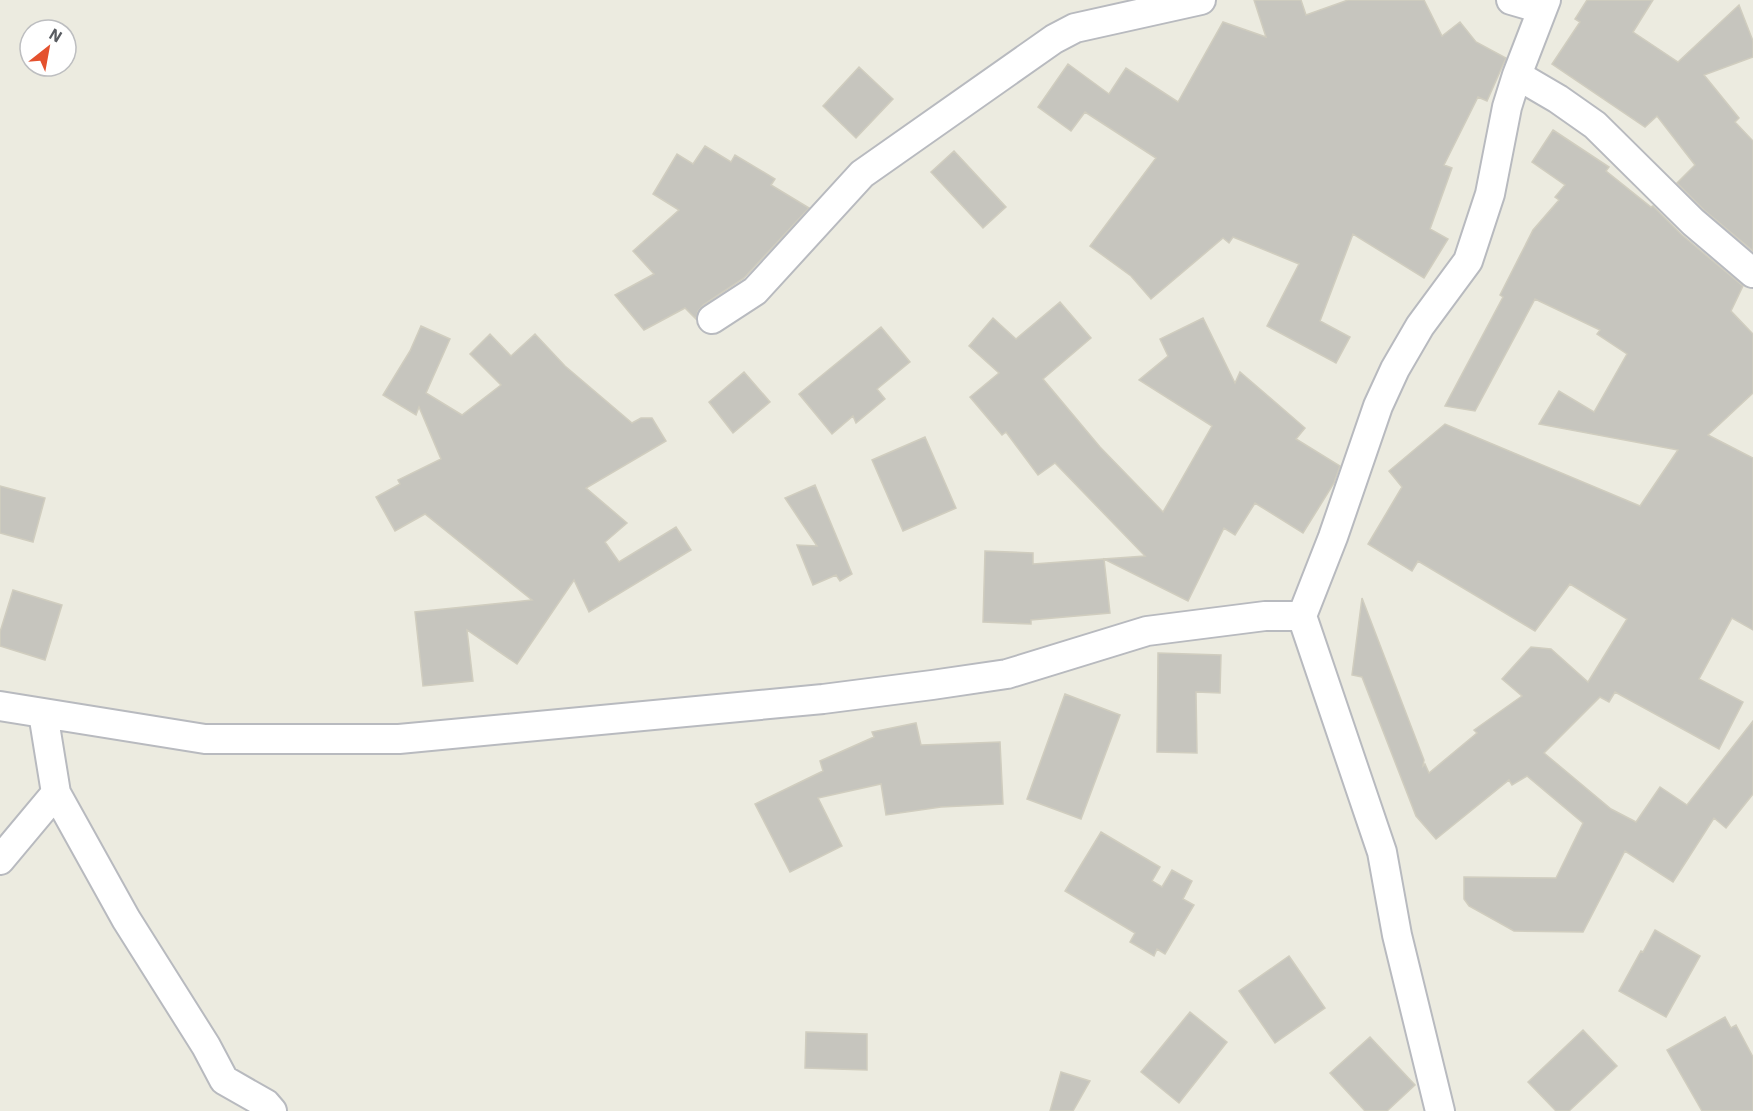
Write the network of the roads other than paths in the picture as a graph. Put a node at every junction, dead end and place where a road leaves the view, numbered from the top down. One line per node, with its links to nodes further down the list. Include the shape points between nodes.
1 (1201, 0): 6 (street, via 1076,28 1054,39 862,174 755,291)
2 (1511, 0): 3 (street)
3 (1544, 5): 4 (street)
4 (1517, 75): 5 (street, via 1595,125 1693,222); 7 (street, via 1490,194 1468,261 1420,326 1395,369)
5 (1753, 273)
6 (712, 319)
7 (1302, 616): 9 (street, via 1265,616 1147,631 1007,674 921,687 399,740 205,739); 13 (street, via 1382,852 1397,935)
8 (0, 706): 9 (street)
9 (43, 713): 10 (street)
10 (56, 793): 11 (street); 12 (street, via 126,919 224,1080)
11 (0, 860)
12 (272, 1111)
13 (1440, 1111)

